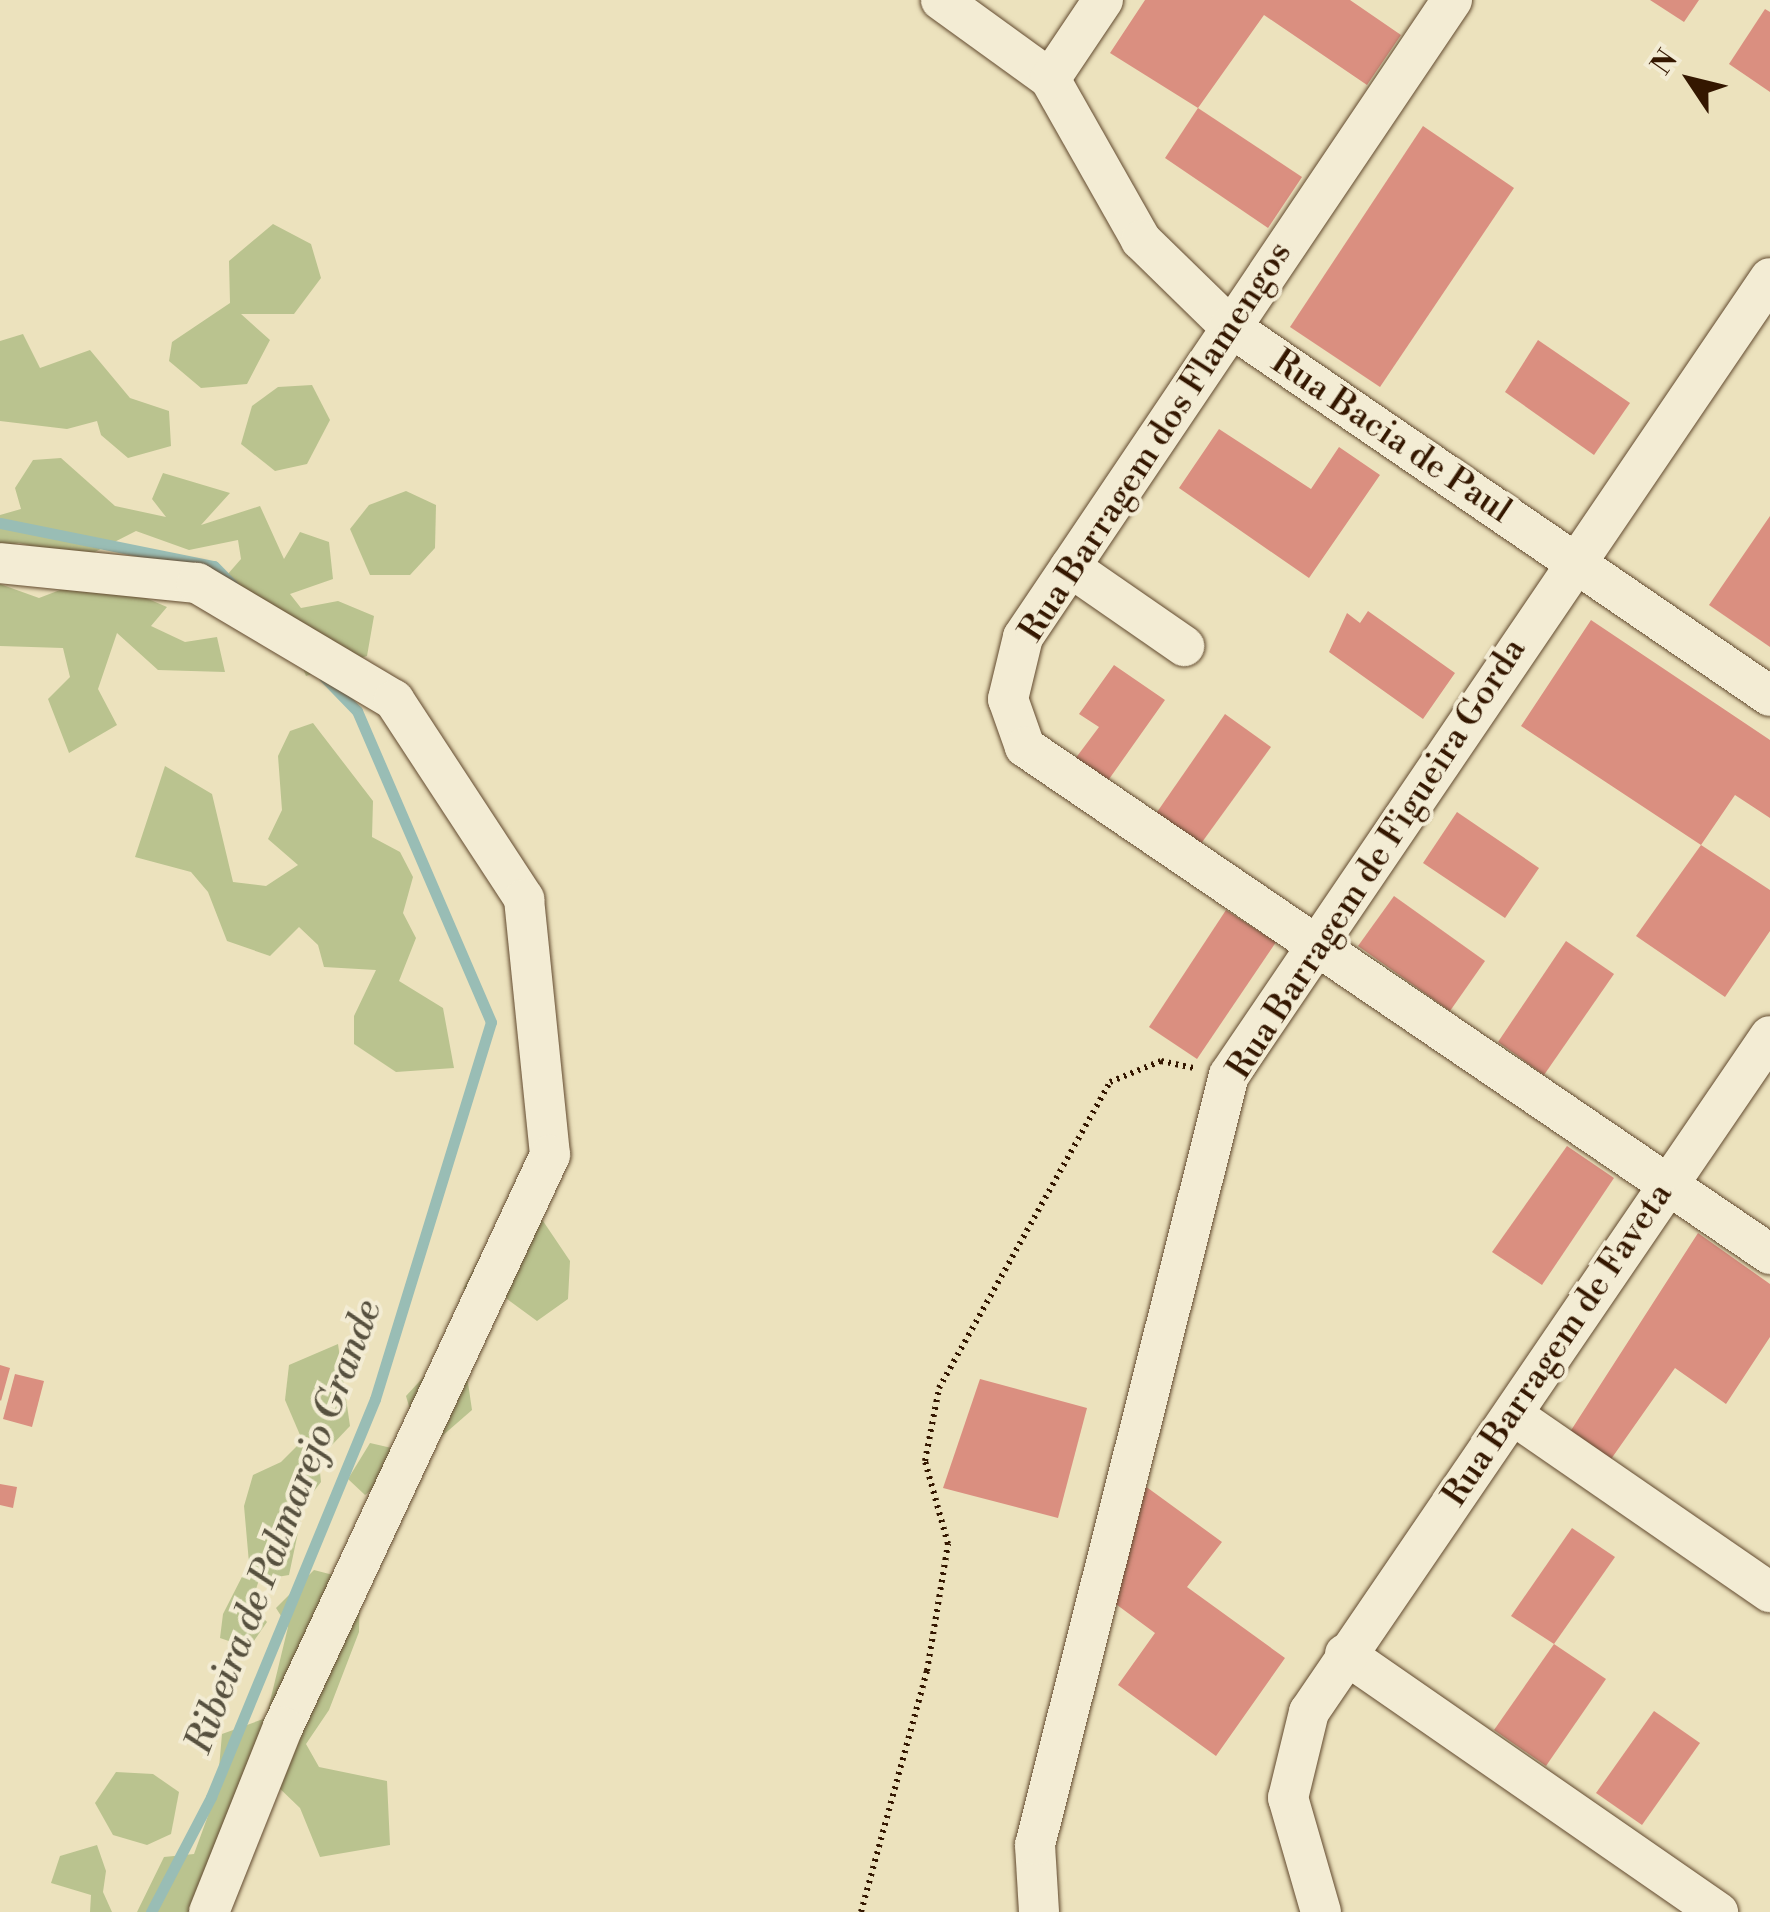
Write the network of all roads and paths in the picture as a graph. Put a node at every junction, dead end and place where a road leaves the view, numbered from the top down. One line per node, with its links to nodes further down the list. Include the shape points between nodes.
1 (941, 0): 4 (street, Rua Bacia de Paul)
2 (1103, 0): 4 (street)
3 (1452, 0): 6 (street, Rua Barragem dos Flamengos)
4 (1050, 79): 6 (street, Rua Bacia de Paul, via 1140,240)
5 (1770, 278): 8 (street, Rua Barragem de Figueira Gorda)
6 (1229, 326): 8 (street, Rua Bacia de Paul); 9 (street, Rua Barragem dos Flamengos)
7 (0, 563): 20 (street, via 197,583 394,700 524,899 550,1154 282,1728)
8 (1574, 563): 11 (street, Rua Bacia de Paul); 12 (street, Rua Barragem de Figueira Gorda)
9 (1070, 567): 10 (street); 12 (street, Rua Barragem dos Flamengos, via 1023,637 1008,698 1025,747)
10 (1184, 646)
11 (1770, 696)
12 (1314, 944): 14 (street, Rua Barragem de Figueira Gorda); 15 (street, Rua Barragem dos Flamengos)
13 (1770, 1036): 15 (street, Rua Barragem de Faveta)
14 (1229, 1074): 21 (path, via 1161,1062 1110,1082 938,1388 925,1461 948,1544 927,1670); 22 (street, Rua Barragem de Figueira Gorda, via 1035,1845)
15 (1666, 1184): 16 (street, Rua Barragem dos Flamengos); 17 (street, Rua Barragem de Faveta)
16 (1770, 1254)
17 (1513, 1415): 18 (street); 19 (street, Rua Barragem de Faveta)
18 (1770, 1592)
19 (1345, 1654): 23 (street, Rua Barragem de Faveta, via 1310,1712 1288,1798); 24 (street)
20 (210, 1912)
21 (861, 1912)
22 (1039, 1912)
23 (1321, 1912)
24 (1718, 1912)

